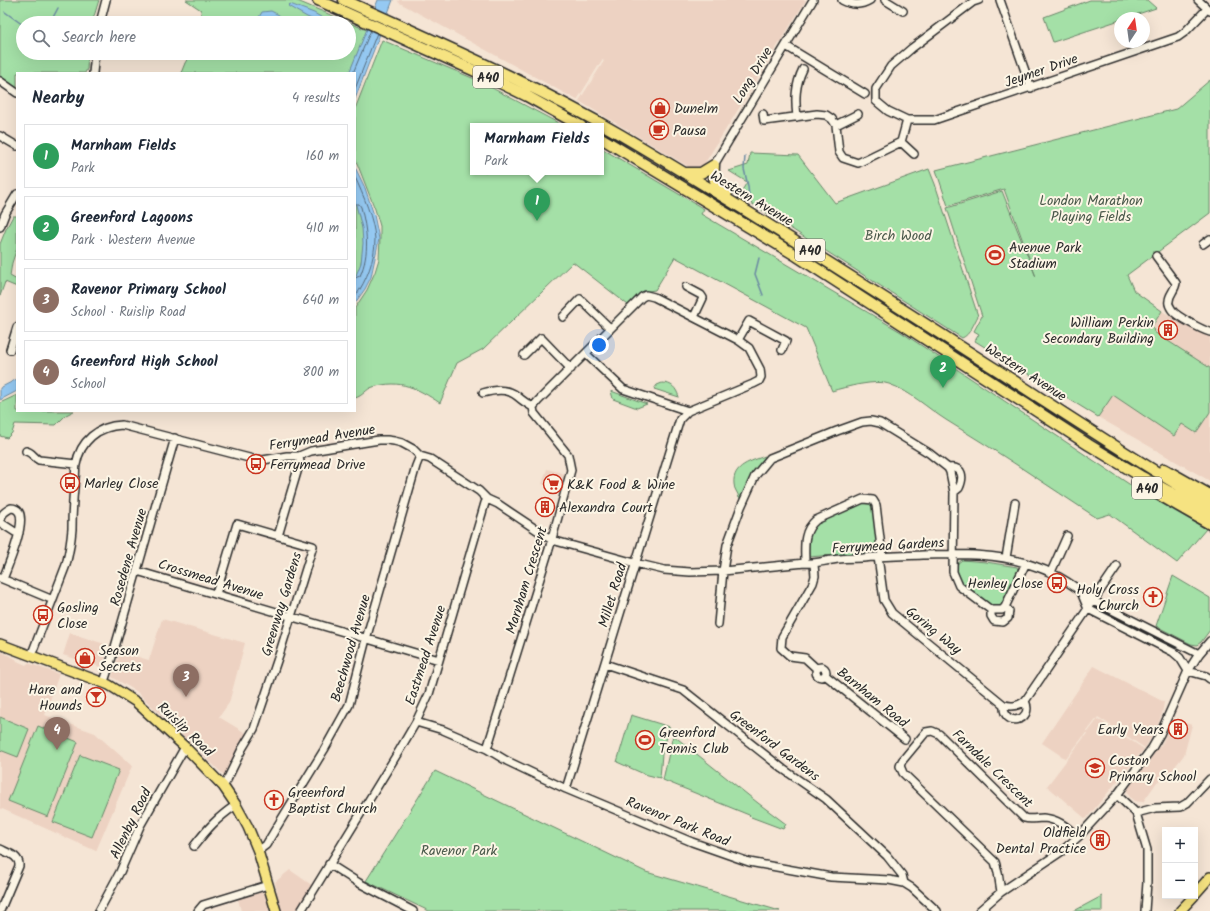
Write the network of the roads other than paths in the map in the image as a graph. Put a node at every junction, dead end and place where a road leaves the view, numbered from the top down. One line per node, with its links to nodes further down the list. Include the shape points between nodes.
1 (106, 0): 13 (street)
2 (318, 0): 14 (highway, A40)
3 (344, 0): 29 (highway, Western Avenue / A40, via 490,66)
4 (814, 0): 16 (street, Long Drive)
5 (842, 0): 6 (street, via 855,5)
6 (870, 0)
7 (885, 0): 12 (street)
8 (979, 0): 27 (street, Jeymer Drive, via 891,66 876,89 876,101 888,111)
9 (1000, 0): 21 (street)
10 (1198, 0): 11 (street)
11 (1209, 10): 21 (street, Jeymer Drive, via 1178,37)
12 (903, 11)
13 (102, 16)
14 (353, 16)
15 (356, 18): 28 (highway, A40, via 527,96)
16 (786, 46): 23 (street); 37 (street, Long Drive)
17 (94, 60): 19 (street)
18 (804, 69): 26 (street, via 796,91)
19 (93, 72)
20 (0, 81): 22 (street)
21 (1030, 88): 27 (street, Jeymer Drive, via 934,120)
22 (16, 92)
23 (865, 94)
24 (763, 114): 26 (street, via 764,121)
25 (858, 114): 31 (street)
26 (797, 117): 31 (street, via 826,115)
27 (907, 120): 34 (street)
28 (576, 123)
29 (600, 123)
30 (604, 125): 38 (highway, Western Avenue / A40)
31 (836, 125): 34 (street, via 839,152 843,158 858,163)
32 (0, 136): 35 (street)
33 (604, 140): 59 (highway, Western Avenue / A40, via 797,256)
34 (901, 142): 36 (street)
35 (16, 145)
36 (914, 154)
37 (714, 165): 38 (highway, via 701,173); 41 (highway, via 713,177 718,186)
38 (684, 173): 41 (highway, Western Avenue / A40)
39 (14, 206): 40 (street)
40 (0, 227)
41 (805, 247): 68 (highway, Western Avenue / A40, via 1098,436 1140,455)
42 (1156, 256): 48 (street, via 1176,284 1168,302 1172,311 1200,329)
43 (686, 287): 45 (street, via 704,298)
44 (563, 317): 46 (street, via 580,299)
45 (694, 317): 46 (street, via 646,295); 49 (street)
46 (610, 328): 52 (street)
47 (16, 330): 50 (street)
48 (1210, 332)
49 (738, 340): 51 (street, via 749,321 786,342); 57 (street, via 749,348 760,369 759,381)
50 (10, 350)
51 (782, 350)
52 (586, 354): 54 (street); 57 (street, via 623,389)
53 (524, 355): 54 (street, via 541,338)
54 (571, 369): 56 (street)
55 (483, 393): 56 (street, via 508,391)
56 (534, 407): 73 (street, Marnham Crescent, via 534,413 568,455 571,470)
57 (688, 411): 77 (street, Millet Road, via 680,419)
58 (175, 438): 61 (street, Ferrymead Avenue, via 253,459); 63 (street, Ferrymead Avenue, via 115,425 89,437); 82 (street, Rosedene Avenue)
59 (1089, 445): 68 (highway, Western Avenue / A40, via 1142,477); 69 (highway, A40, via 1128,476)
60 (26, 450): 63 (street, via 39,460)
61 (299, 456): 62 (street, Ferrymead Avenue, via 311,451 387,440 402,443); 71 (street, via 300,462)
62 (420, 456): 66 (street, Ferrymead Avenue, via 430,459); 96 (street, Beechwood Avenue)
63 (76, 464): 89 (street, Ferrymead Avenue, via 69,550 66,566)
64 (948, 468): 65 (street); 65 (street, via 957,468 961,473 959,488); 83 (street, via 929,453 880,423 871,421 843,428 770,458 755,476 741,507 727,545)
65 (954, 492): 74 (street)
66 (487, 499): 73 (street, Ferrymead Avenue); 101 (street, Eastmead Avenue)
67 (1015, 503): 76 (street)
68 (1208, 505)
69 (1210, 524)
70 (19, 533): 86 (street)
71 (278, 536): 88 (street, Greenway Gardens, via 237,524); 94 (street, Greenway Gardens, via 313,546)
72 (1068, 536): 85 (street)
73 (552, 540): 77 (street, Ferrymead Avenue); 111 (street, Marnham Crescent)
74 (954, 554): 75 (street, Ferrymead Gardens); 76 (street, Ferrymead Gardens); 93 (street, via 954,572 959,586)
75 (880, 556): 78 (street, Goring Way, via 876,505 873,500 863,498 812,524 804,544); 80 (street, Ferrymead Gardens); 107 (street, Goring Way, via 884,600 892,613)
76 (1006, 558): 79 (street, Ferrymead Gardens)
77 (635, 563): 84 (street, Ferrymead Avenue, via 664,570); 102 (street, Millet Road)
78 (805, 563): 80 (street, Ferrymead Gardens); 83 (street, Ferrymead Gardens)
79 (1026, 563): 85 (street, Ferrymead Gardens); 91 (street)
80 (814, 564): 109 (street, Barnham Road, via 813,583 782,637 781,648 790,656 805,658 818,669 825,669 825,675)
81 (1117, 566): 90 (street, Goring Way)
82 (137, 571): 88 (street, Crossmead Avenue); 105 (street, Rosedene Avenue)
83 (723, 571): 84 (street, Ferrymead Gardens); 95 (street)
84 (690, 572)
85 (1050, 572): 87 (street, Ferrymead Gardens)
86 (2, 578): 89 (street)
87 (1081, 591): 90 (street, Ferrymead Gardens); 92 (street)
88 (216, 594): 94 (street, Crossmead Avenue)
89 (53, 600): 100 (street, Ferrymead Avenue)
90 (1094, 601): 92 (street, Goring Way); 99 (street, Ferrymead Gardens)
91 (1006, 607): 93 (street, via 1002,610); 93 (street, via 1009,611 1008,618 1002,622 994,621)
92 (1088, 609): 103 (street, via 1173,652); 106 (street, Goring Way)
93 (991, 610)
94 (291, 616): 96 (street, Crossmead Avenue); 113 (street, Greenway Gardens, via 254,729)
95 (718, 624)
96 (366, 639): 101 (street, Crossmead Avenue); 121 (street, Beechwood Avenue, via 349,705 266,845)
97 (0, 644): 100 (main road, Ruislip Road)
98 (1209, 644): 99 (street)
99 (1199, 654): 103 (street)
100 (31, 656): 105 (main road, Ruislip Road)
101 (439, 660): 108 (street, Eastmead Avenue, via 429,694)
102 (605, 664): 114 (street, Millet Road); 123 (street, Greenford Gardens, via 683,690 783,769 826,799 887,856 902,875)
103 (1188, 671): 104 (street); 115 (street, via 1160,734)
104 (1210, 679)
105 (104, 682): 110 (main road, Ruislip Road, via 136,702)
106 (1025, 701): 107 (street, via 1018,706); 107 (street, Goring Way, via 1027,712 1018,720 1005,715)
107 (1004, 705)
108 (416, 722): 111 (street, Ravenor Park Road, via 443,730); 122 (street, Eastmead Avenue)
109 (905, 739)
110 (185, 747): 113 (main road, Ruislip Road); 130 (street, Allenby Road, via 140,826)
111 (487, 749): 114 (street, Ravenor Park Road)
112 (1210, 779): 117 (street, via 1180,807 1155,808)
113 (223, 786): 116 (main road, Ruislip Road)
114 (566, 789): 123 (street, Ravenor Park Road, via 749,862 831,877)
115 (1117, 795): 117 (street); 118 (street)
116 (236, 805): 119 (street, via 219,817); 121 (main road, Ruislip Road)
117 (1136, 813): 137 (street, via 1147,850)
118 (1078, 837): 126 (street, via 1062,851); 126 (street, Farndale Crescent, via 1055,820 1024,818 939,734 926,732 902,761 900,766 903,773 995,862)
119 (194, 846)
120 (0, 849): 129 (street, via 17,858 19,866)
121 (258, 851): 125 (main road, Ruislip Road)
122 (329, 864): 133 (street, Eastmead Avenue); 134 (street)
123 (904, 883): 135 (street, Ravenor Park Road)
124 (1208, 884): 127 (main road)
125 (268, 885): 131 (street, via 203,905); 132 (main road, Ruislip Road)
126 (1001, 892): 136 (street)
127 (1198, 892)
128 (1190, 899): 138 (main road)
129 (0, 911)
130 (99, 911)
131 (198, 911)
132 (276, 911)
133 (301, 911)
134 (412, 911)
135 (937, 911)
136 (979, 911)
137 (1145, 911)
138 (1180, 911)

